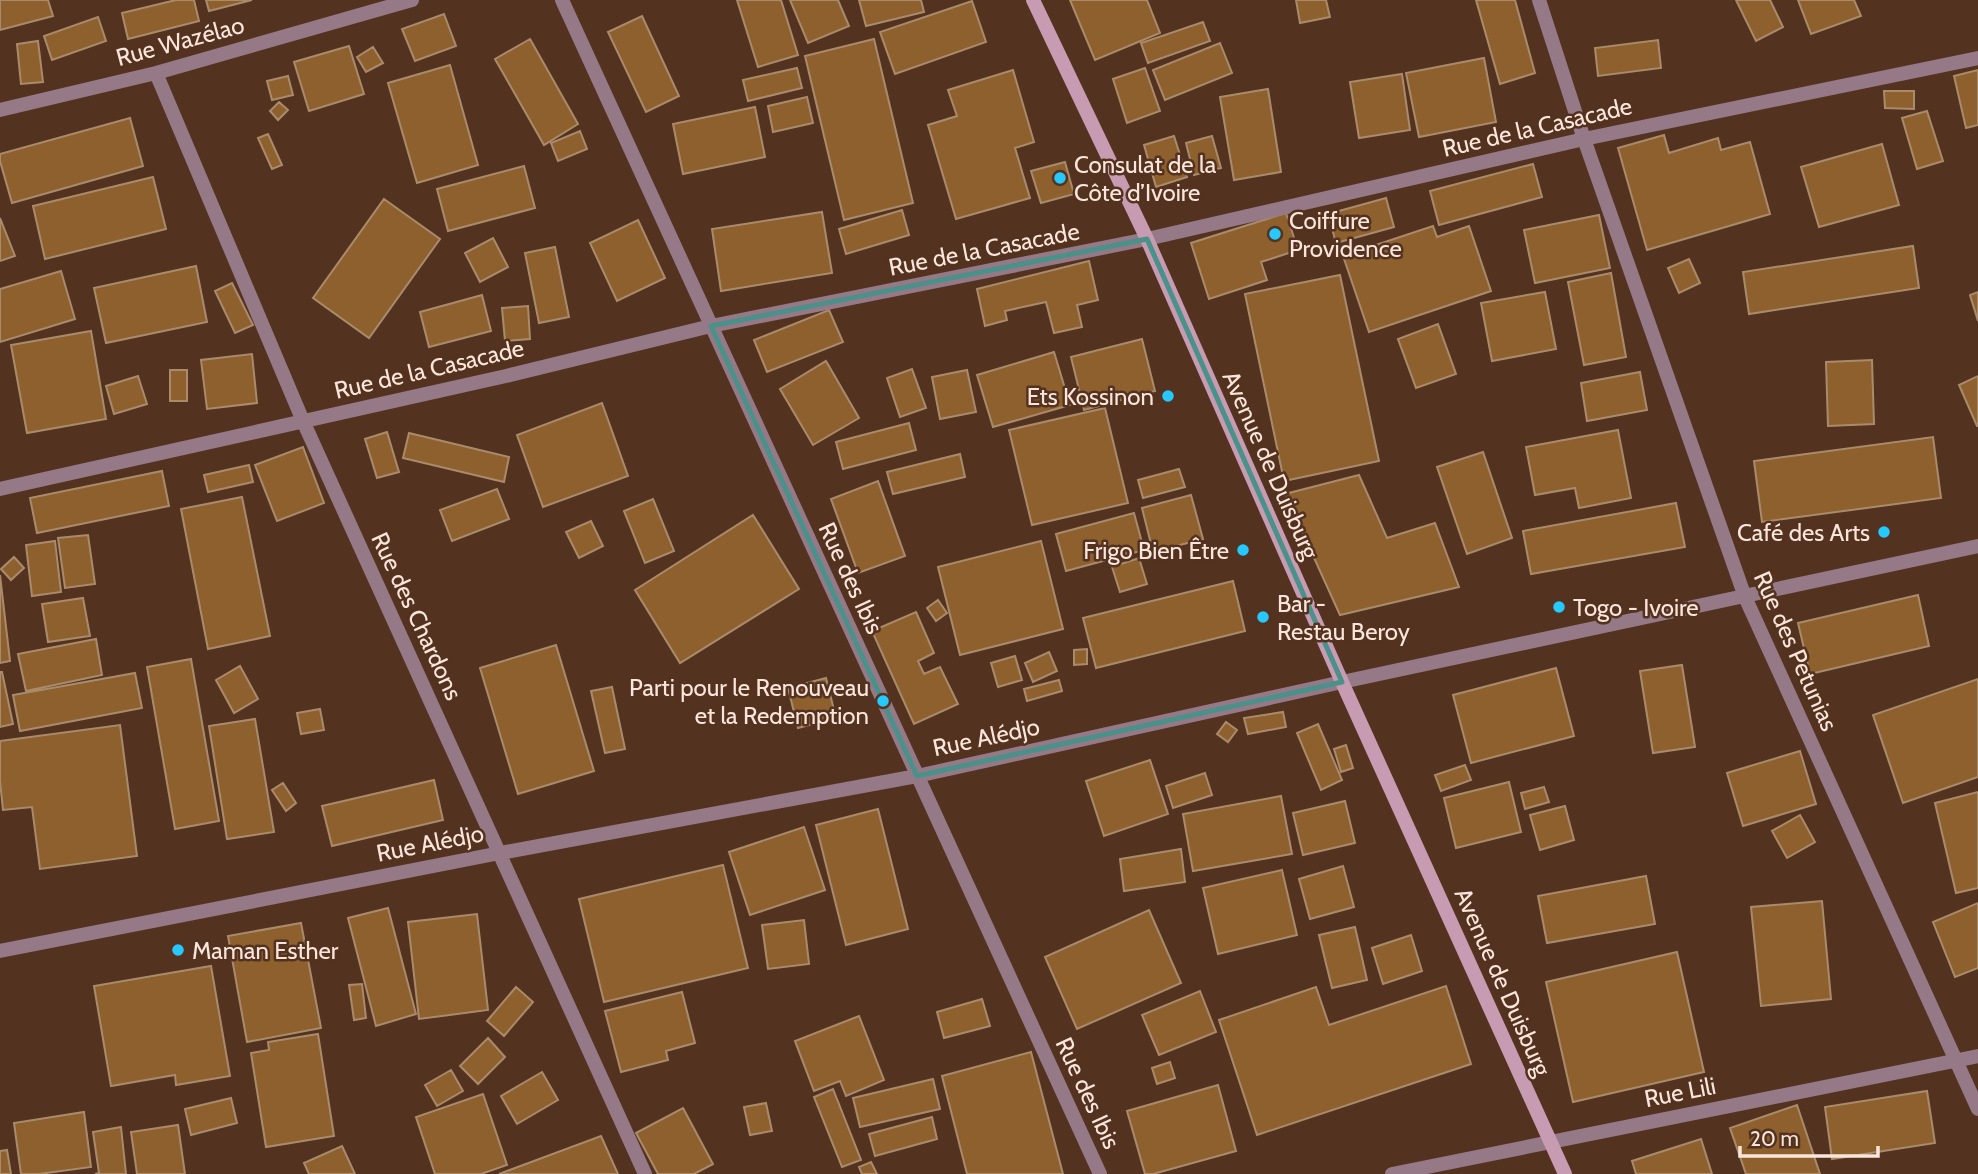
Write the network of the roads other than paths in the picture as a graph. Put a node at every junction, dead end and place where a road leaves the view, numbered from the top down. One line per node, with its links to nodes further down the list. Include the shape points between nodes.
1 (412, 0): 6 (street, Rue Wazélao)
2 (562, 0): 10 (street, Rue des Ibis)
3 (1032, 0): 9 (street, Avenue de Duisburg)
4 (1539, 0): 8 (street, Rue des Petunias)
5 (1978, 58): 8 (street, Rue de la Casacade)
6 (156, 73): 7 (street, Rue Wazélao); 11 (street, Rue des Chardons)
7 (0, 110)
8 (1584, 139): 9 (street, Rue de la Casacade); 14 (street, Rue des Petunias)
9 (1147, 239): 10 (street, Rue de la Casacade); 15 (street, Avenue de Duisburg)
10 (711, 326): 11 (street, Rue de la Casacade); 16 (street, Rue des Ibis)
11 (303, 421): 12 (street, Rue de la Casacade); 17 (street, Rue des Chardons)
12 (0, 489)
13 (1978, 546): 14 (street, Rue Alédjo)
14 (1745, 597): 15 (street, Rue Alédjo); 20 (street, Rue des Petunias)
15 (1342, 682): 16 (street, Rue Alédjo); 22 (street, Avenue de Duisburg)
16 (917, 776): 17 (street, Rue Alédjo); 24 (street, Rue des Ibis)
17 (500, 853): 18 (street, Rue Alédjo); 23 (street, Rue des Chardons)
18 (0, 951)
19 (1978, 1056): 20 (street, Rue Lili)
20 (1956, 1060): 21 (street, Rue des Petunias); 22 (street, Rue Lili)
21 (1978, 1109)
22 (1550, 1141): 25 (street, Rue Lili); 26 (street, Avenue de Duisburg)
23 (645, 1174)
24 (1100, 1174)
25 (1392, 1174)
26 (1564, 1174)

